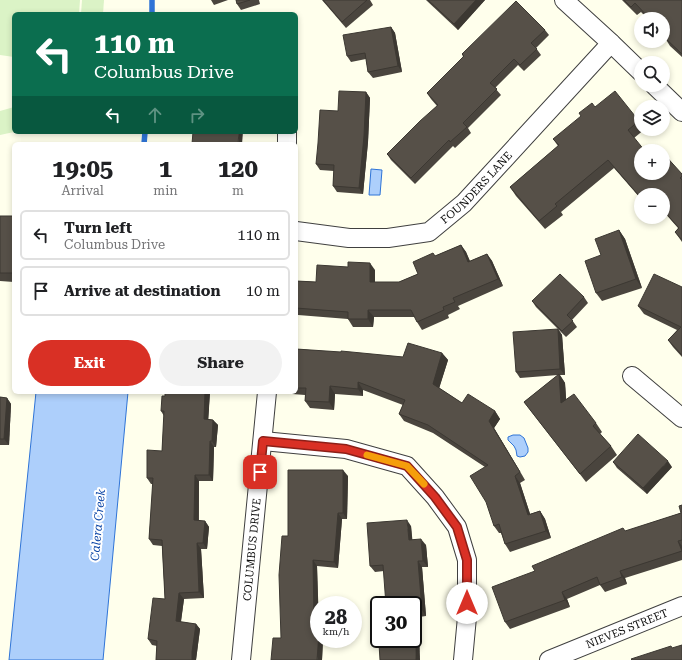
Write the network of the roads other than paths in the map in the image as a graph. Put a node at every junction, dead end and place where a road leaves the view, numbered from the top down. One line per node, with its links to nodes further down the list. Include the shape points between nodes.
1 (564, 0): 2 (street)
2 (611, 43): 3 (street); 6 (street, FOUNDERS LANE, via 464,203 429,232 388,238 349,238)
3 (634, 65)
4 (661, 92): 5 (street)
5 (682, 112)
6 (298, 231)
7 (632, 376): 9 (street)
8 (267, 394): 10 (street, COLUMBUS DRIVE)
9 (682, 418)
10 (263, 441): 12 (street, COLUMBUS DRIVE); 13 (street, via 346,449 407,466 435,497 457,527 467,560 467,617)
11 (682, 606): 14 (street, NIEVES STREET)
12 (241, 660)
13 (463, 660)
14 (549, 660)

